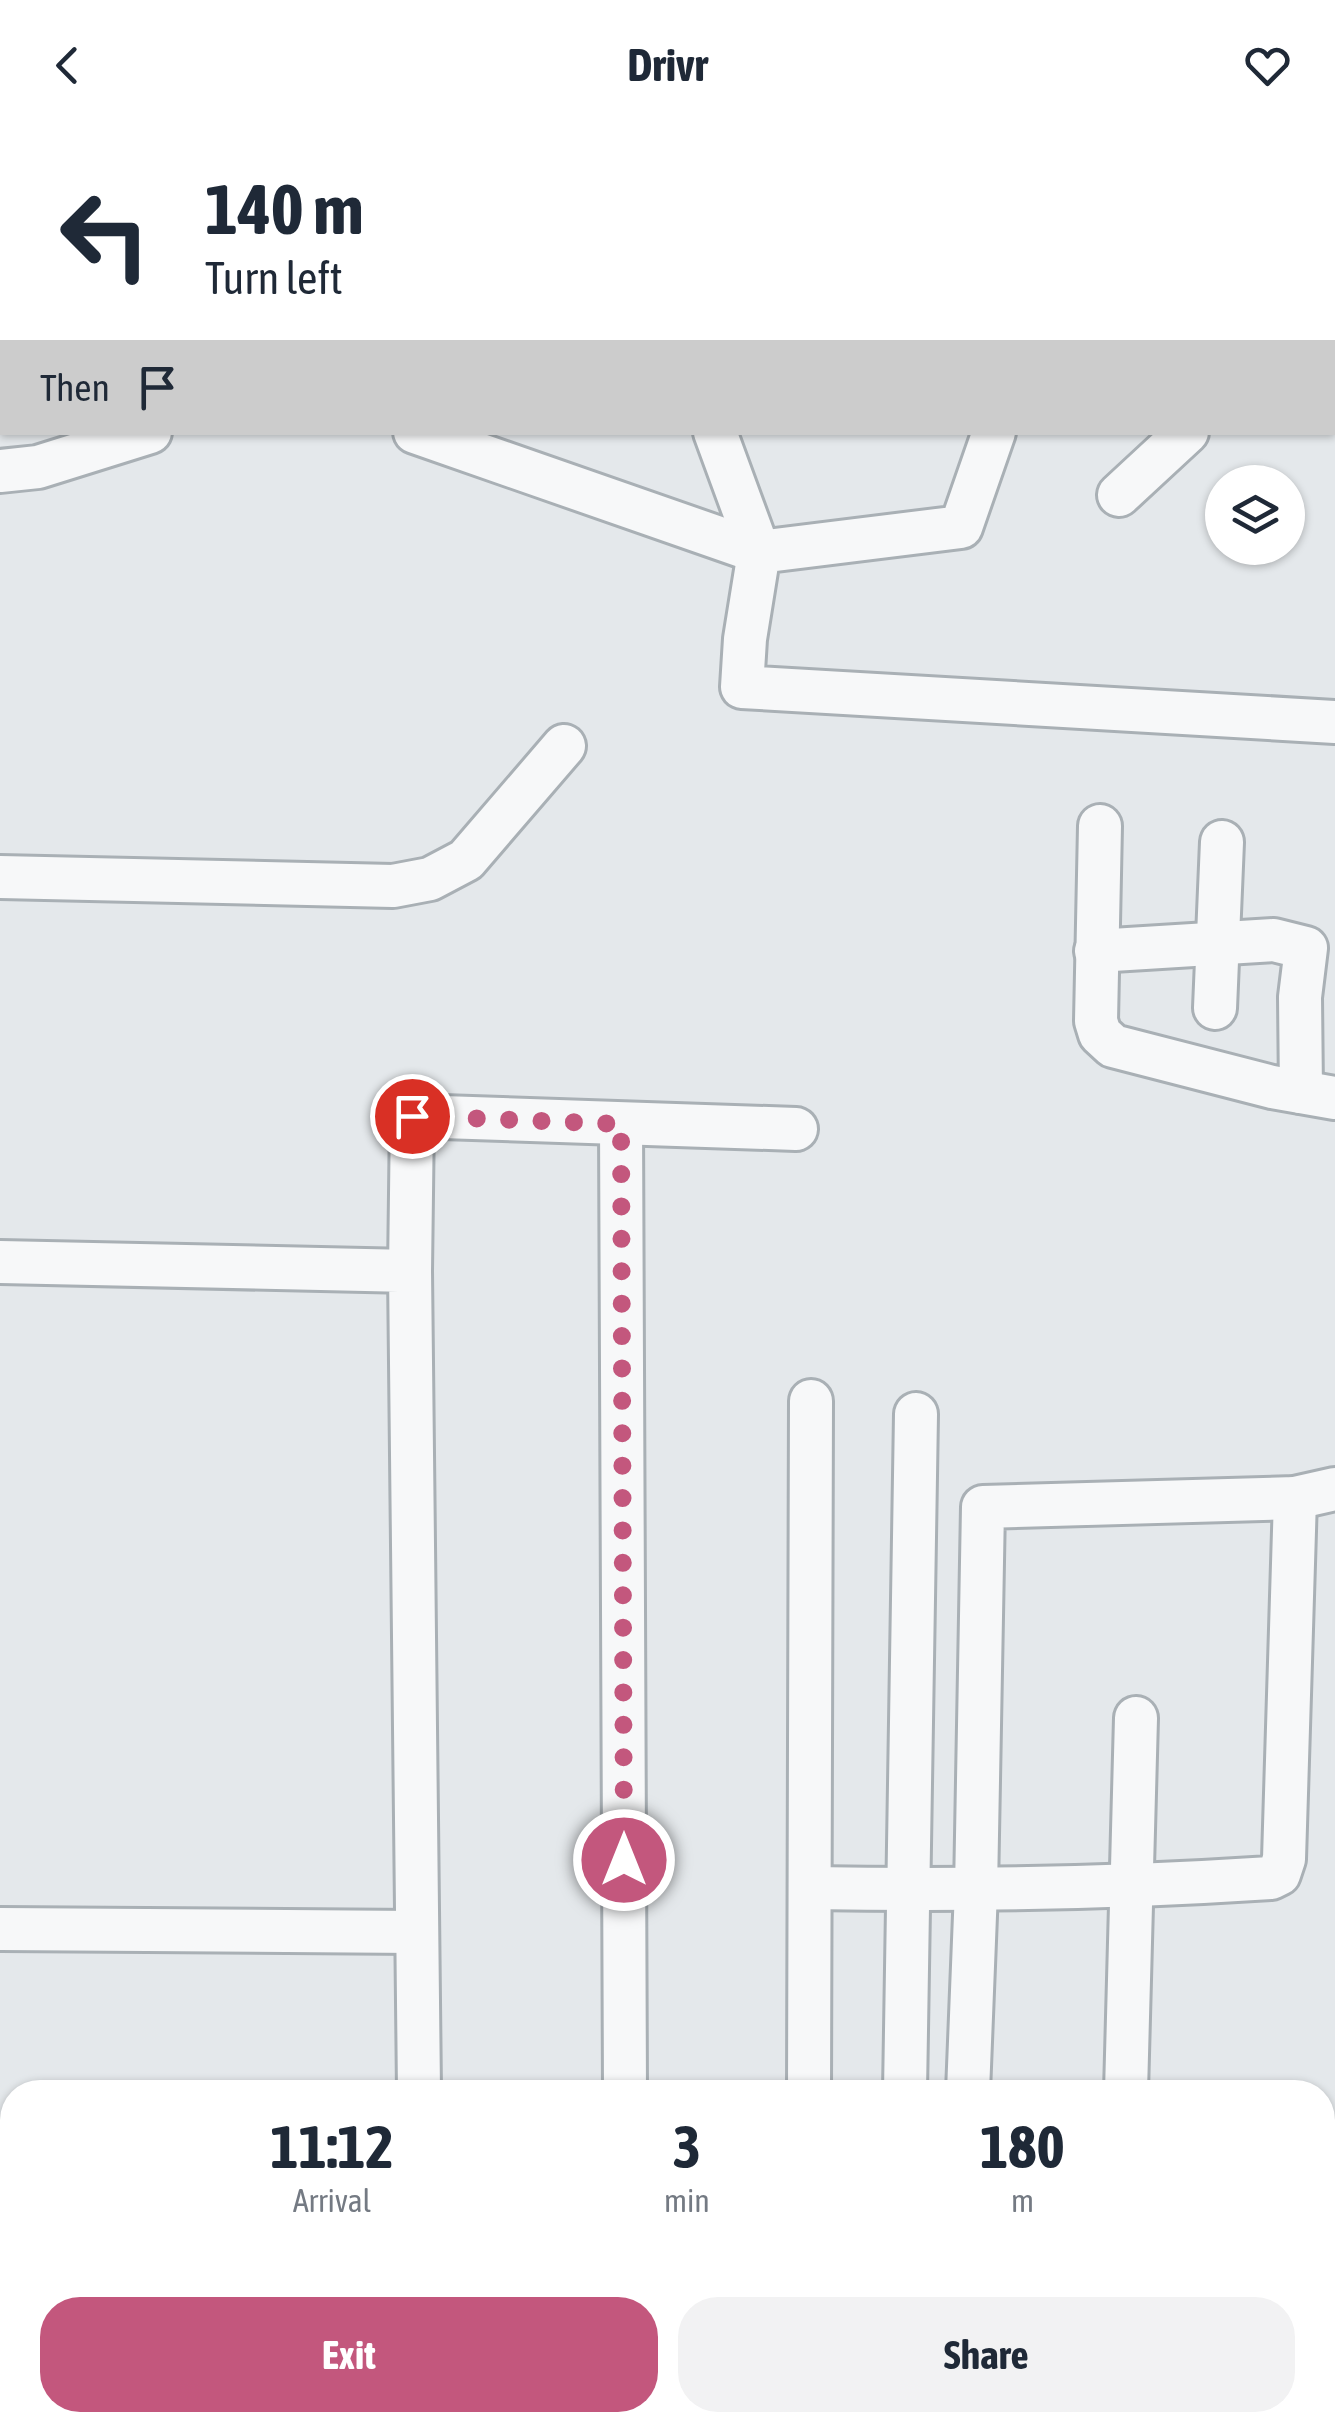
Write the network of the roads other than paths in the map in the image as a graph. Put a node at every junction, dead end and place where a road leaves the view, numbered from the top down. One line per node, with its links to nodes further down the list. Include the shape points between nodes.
1 (141, 435): 6 (street, via 38,468)
2 (716, 435): 8 (street)
3 (993, 435): 8 (street, via 961,527)
4 (1184, 435): 7 (street)
5 (436, 436): 8 (street)
6 (0, 472)
7 (1118, 496)
8 (759, 552): 9 (street, via 742,687)
9 (1335, 722)
10 (564, 746): 13 (street, via 466,860 430,879 364,886)
11 (1100, 826): 15 (street)
12 (1222, 842): 14 (street)
13 (0, 877)
14 (1218, 942): 15 (street); 16 (street); 17 (street, via 1274,940 1306,948 1300,998)
15 (1096, 951): 17 (street, via 1096,1020 1113,1046)
16 (1215, 1008)
17 (1318, 1095)
18 (621, 1124): 19 (street); 21 (street, via 412,1116); 35 (street)
19 (796, 1129)
20 (0, 1262): 21 (street)
21 (410, 1271): 33 (street)
22 (811, 1402): 29 (street)
23 (916, 1414): 25 (street)
24 (1315, 1494): 26 (street); 28 (street, via 1284,1868 1272,1878)
25 (915, 1504): 26 (street); 30 (street)
26 (983, 1508): 31 (street)
27 (1136, 1718): 28 (street)
28 (1132, 1887): 31 (street); 39 (street)
29 (811, 1888): 30 (street); 36 (street)
30 (910, 1890): 31 (street); 37 (street)
31 (976, 1890): 38 (street)
32 (0, 1929): 33 (street)
33 (417, 1932): 34 (street)
34 (418, 2080)
35 (624, 2080)
36 (809, 2080)
37 (905, 2080)
38 (968, 2080)
39 (1126, 2080)

